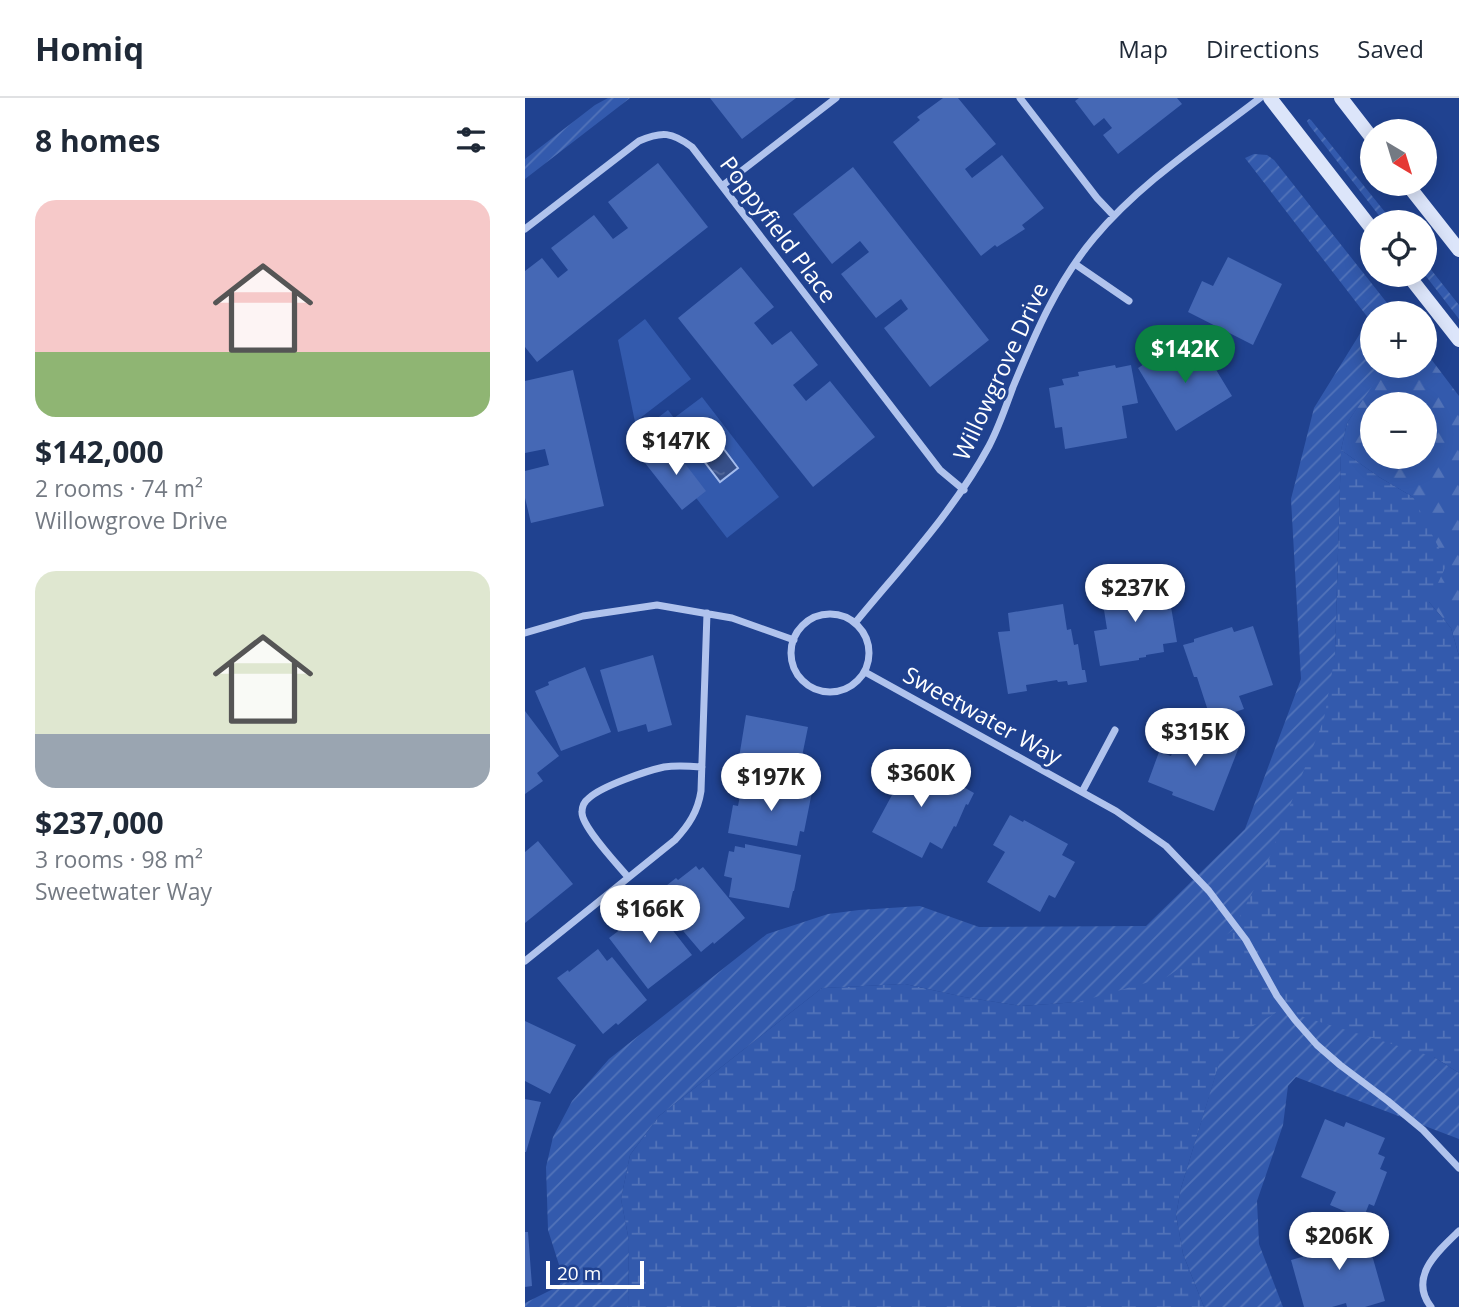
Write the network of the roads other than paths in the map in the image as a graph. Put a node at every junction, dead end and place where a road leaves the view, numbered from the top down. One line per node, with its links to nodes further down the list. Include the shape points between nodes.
1 (836, 98): 7 (street)
2 (1020, 98): 10 (street)
3 (1260, 98): 10 (street, Willowgrove Drive, via 1147,184)
4 (1270, 98): 9 (main road)
5 (1341, 98): 6 (main road)
6 (1360, 123)
7 (722, 186): 11 (street, Poppyfield Place, via 679,137 651,136); 17 (street, Poppyfield Place, via 940,470)
8 (1416, 196): 12 (main road)
9 (1360, 214)
10 (1114, 216): 13 (street, Willowgrove Drive)
11 (525, 229)
12 (1459, 250)
13 (1075, 264): 15 (street); 17 (street, Willowgrove Drive, via 1041,322 991,443)
14 (1417, 287): 16 (main road)
15 (1129, 301)
16 (1459, 340)
17 (964, 490): 19 (street, Willowgrove Drive)
18 (707, 613): 20 (street, via 657,605 583,616); 21 (street); 24 (street)
19 (855, 623): 21 (street, via 843,616 817,617 805,624); 22 (street, via 869,646)
20 (525, 633)
21 (794, 640): 22 (street, via 795,671 812,688 824,692 847,689)
22 (865, 671): 25 (street, Sweetwater Way)
23 (1115, 730): 25 (street)
24 (702, 767): 26 (street, via 699,804 687,827); 26 (street, via 650,771 614,784 584,803 586,825)
25 (1082, 792): 28 (street, Sweetwater Way, via 1166,846 1209,891 1246,940 1294,1020 1340,1065 1423,1130)
26 (628, 877): 27 (street)
27 (525, 961)
28 (1459, 1168)
29 (1459, 1231): 30 (street, via 1425,1271 1423,1292)
30 (1431, 1307)

